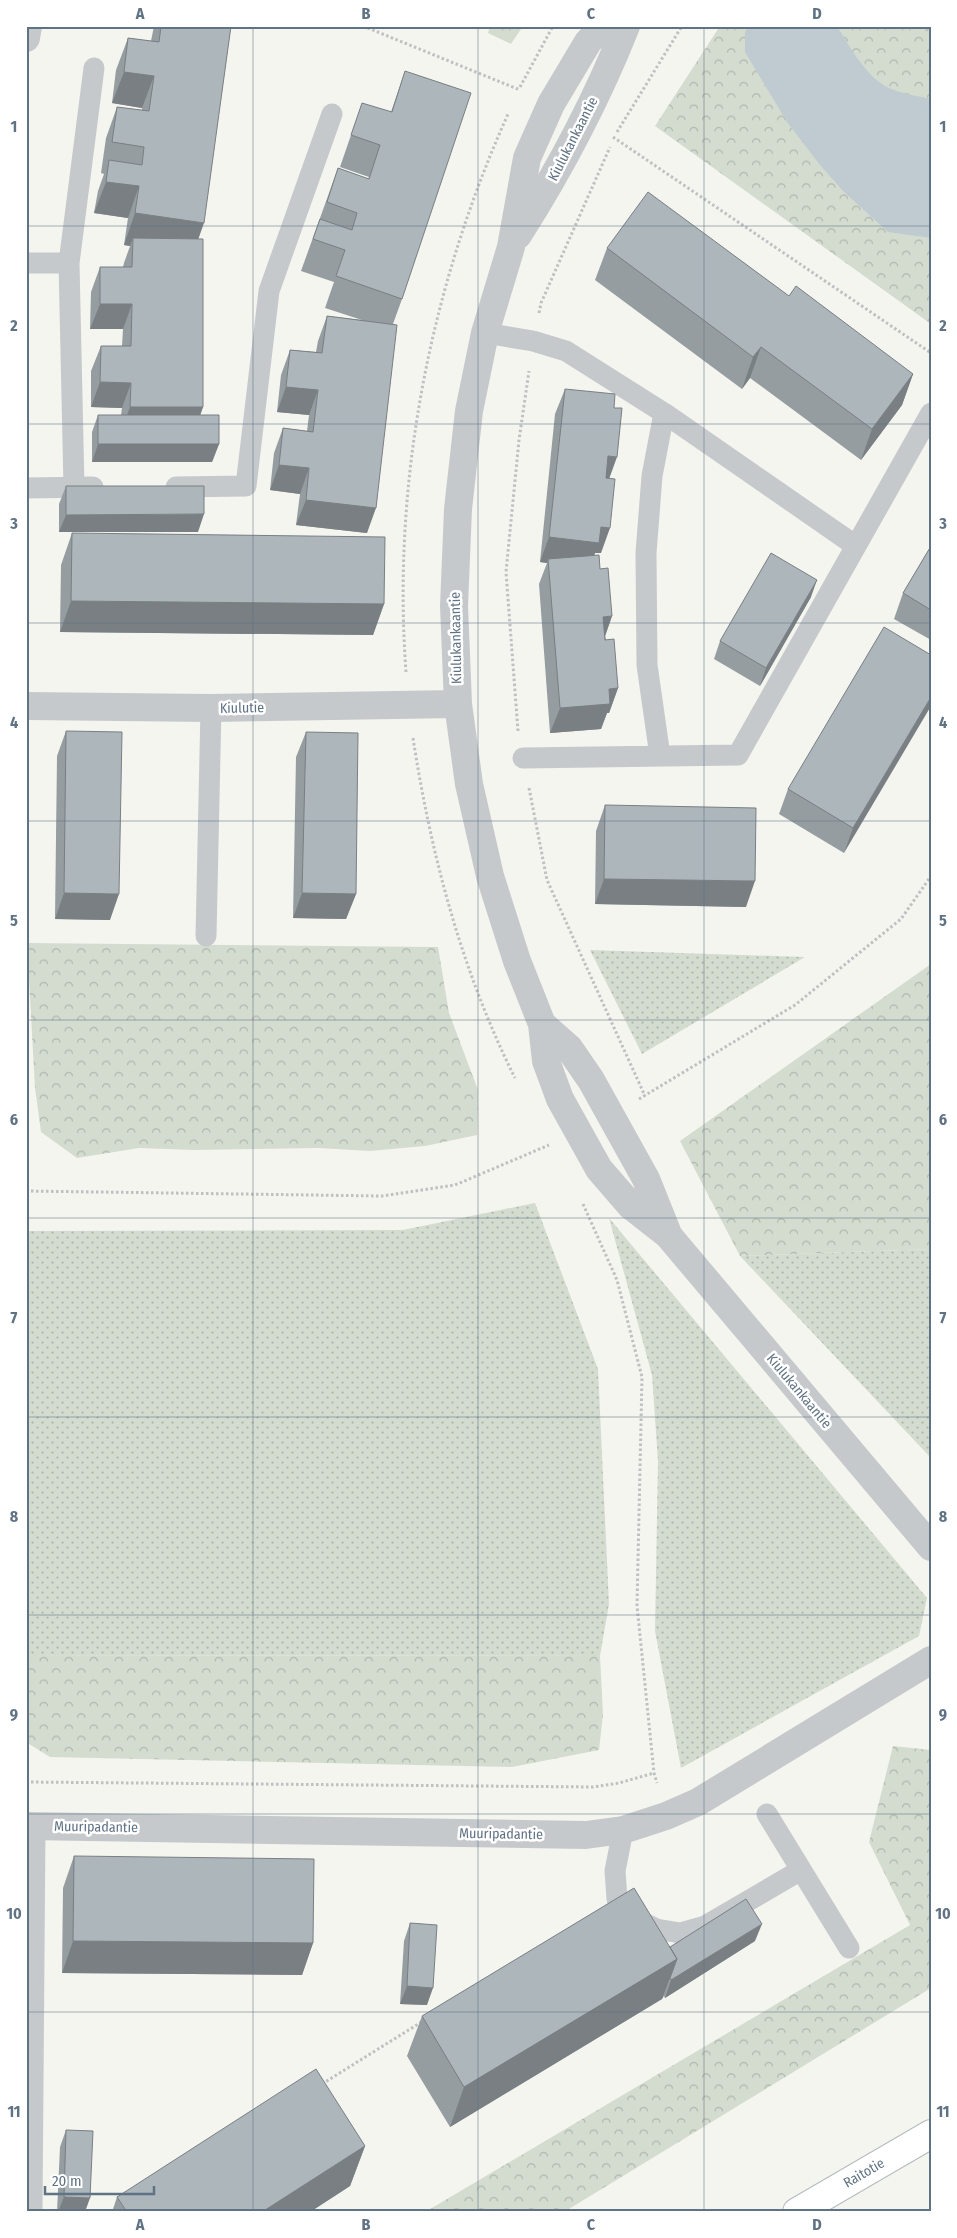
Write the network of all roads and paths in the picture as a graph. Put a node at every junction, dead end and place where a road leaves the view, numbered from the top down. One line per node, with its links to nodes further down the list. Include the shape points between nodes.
1 (28, 26): 8 (street)
2 (363, 26): 10 (path)
3 (603, 26): 10 (street, Kiulukankaantie, via 588,42)
4 (626, 26): 12 (street, Kiulukankaantie)
5 (682, 26): 13 (path)
6 (922, 26): 7 (path)
7 (931, 33)
8 (26, 38)
9 (94, 68): 16 (lane)
10 (551, 104): 14 (street, Kiulukankaantie, via 527,158)
11 (332, 114): 24 (lane, via 269,291 246,486)
12 (583, 120): 13 (path); 14 (street, Kiulukankaantie, via 555,178)
13 (614, 137): 18 (path, via 541,303); 19 (path)
14 (511, 247): 17 (street, Kiulukankaantie)
15 (26, 262): 16 (lane)
16 (69, 262): 22 (lane)
17 (485, 332): 18 (lane); 27 (street, Kiulukankaantie, via 469,411 458,509 454,606)
18 (533, 341): 20 (lane, via 566,351); 31 (path, via 506,572 516,722)
19 (931, 354)
20 (664, 413): 26 (lane); 30 (lane, via 652,476 646,553 647,665)
21 (931, 413): 26 (lane)
22 (74, 487): 23 (lane); 25 (lane)
23 (112, 487)
24 (160, 487)
25 (26, 488)
26 (856, 546): 30 (lane, via 738,755)
27 (458, 704): 29 (street, Kiulutie); 34 (street, Kiulukankaantie, via 469,784 490,876 517,961)
28 (26, 706): 29 (street, Kiulutie)
29 (211, 708): 33 (lane)
30 (660, 756): 31 (lane)
31 (524, 758): 35 (path, via 547,880)
32 (931, 876): 35 (path, via 901,919 796,1005)
33 (206, 936)
34 (542, 1024): 36 (street, Kiulukankaantie, via 569,1048); 37 (street, Kiulukankaantie, via 546,1061 560,1099)
35 (645, 1096): 36 (path)
36 (609, 1113): 39 (street, Kiulukankaantie, via 646,1179)
37 (577, 1130): 38 (path, via 548,1146 455,1185 382,1196); 39 (street, Kiulukankaantie, via 599,1169 631,1206)
38 (26, 1191)
39 (668, 1235): 40 (street, Kiulukankaantie)
40 (931, 1546)
41 (931, 1660): 46 (street, Muuripadantie, via 698,1802)
42 (654, 1773): 43 (path, via 593,1787)
43 (26, 1782)
44 (767, 1814): 47 (lane)
45 (31, 1826): 46 (street, Muuripadantie, via 586,1835); 52 (lane)
46 (623, 1830): 47 (lane, via 615,1871 617,1899 634,1918 656,1929 680,1933 705,1926)
47 (801, 1870): 48 (lane)
48 (849, 1948)
49 (431, 2016): 50 (path)
50 (321, 2085)
51 (931, 2134): 53 (main road, Raitotie)
52 (32, 2212)
53 (797, 2212)

